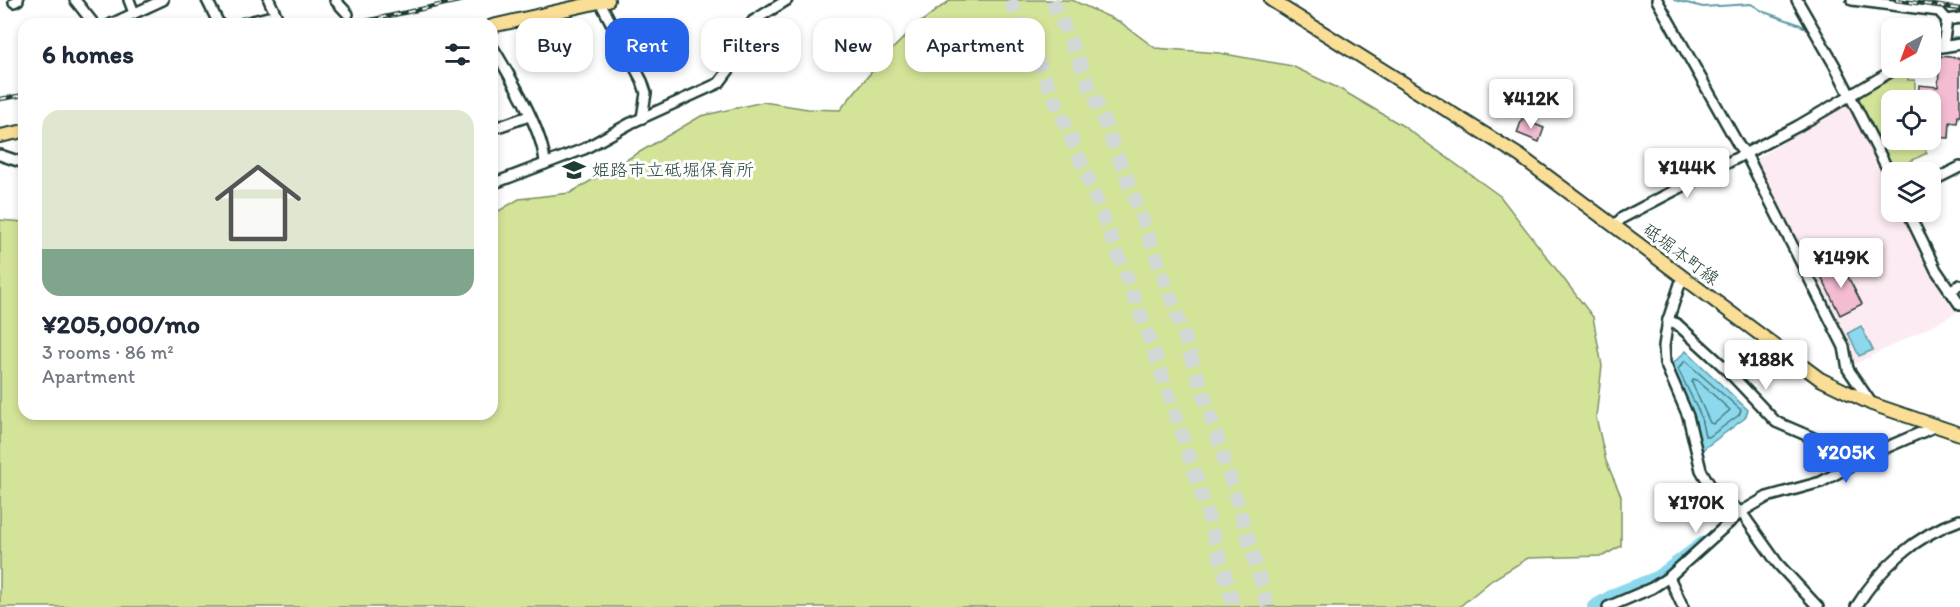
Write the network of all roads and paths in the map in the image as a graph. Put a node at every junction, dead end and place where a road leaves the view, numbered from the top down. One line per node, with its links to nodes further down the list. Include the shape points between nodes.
1 (75, 0): 16 (street)
2 (129, 0): 14 (street)
3 (163, 0): 14 (street)
4 (207, 0): 18 (street)
5 (269, 0): 19 (street, via 276,15)
6 (335, 0): 15 (street)
7 (787, 0): 29 (street, via 753,21 719,83)
8 (1271, 0): 42 (main road, 砥堀本町線, via 1520,156)
9 (1656, 0): 34 (street)
10 (1797, 0): 27 (street)
11 (1852, 0): 13 (street)
12 (604, 1): 22 (main road); 29 (street, via 646,93)
13 (1918, 5): 21 (street, via 1939,11)
14 (134, 13): 17 (street)
15 (348, 14)
16 (89, 18)
17 (124, 18)
18 (216, 18)
19 (264, 18)
20 (1960, 18): 21 (street)
21 (1947, 20): 24 (street)
22 (498, 25)
23 (1960, 44): 24 (street)
24 (1943, 45)
25 (498, 57): 28 (street)
26 (1881, 77): 27 (street)
27 (1849, 94): 34 (street); 36 (street)
28 (529, 116): 30 (street); 37 (street, via 545,150)
29 (642, 118): 37 (street, via 584,149)
30 (498, 127)
31 (18, 132): 32 (main road)
32 (0, 136)
33 (0, 154): 35 (street)
34 (1746, 154): 42 (street, via 1622,218); 48 (street, via 1845,347 1848,369)
35 (18, 161)
36 (1884, 162)
37 (545, 164): 40 (street)
38 (1960, 167): 39 (street)
39 (1941, 176)
40 (498, 182)
41 (1913, 222): 45 (street)
42 (1614, 226): 43 (main road, 砥堀本町線)
43 (1682, 278): 47 (street); 48 (main road, 砥堀本町線, via 1820,379)
44 (1960, 285): 45 (street)
45 (1949, 291): 46 (street)
46 (1960, 305)
47 (1668, 320): 51 (street, via 1723,366 1776,422 1839,449); 52 (street, via 1665,363 1688,416 1701,470 1715,494)
48 (1872, 404): 49 (main road, 砥堀本町線)
49 (1936, 426): 50 (main road, 砥堀本町線); 51 (street)
50 (1960, 434)
51 (1876, 452): 52 (street, via 1821,482 1767,497)
52 (1741, 512): 54 (street); 57 (street, via 1778,564)
53 (1960, 520): 58 (street, via 1904,551 1883,570)
54 (1669, 577): 55 (street); 56 (street)
55 (1608, 607)
56 (1683, 607)
57 (1818, 607)
58 (1856, 607)

